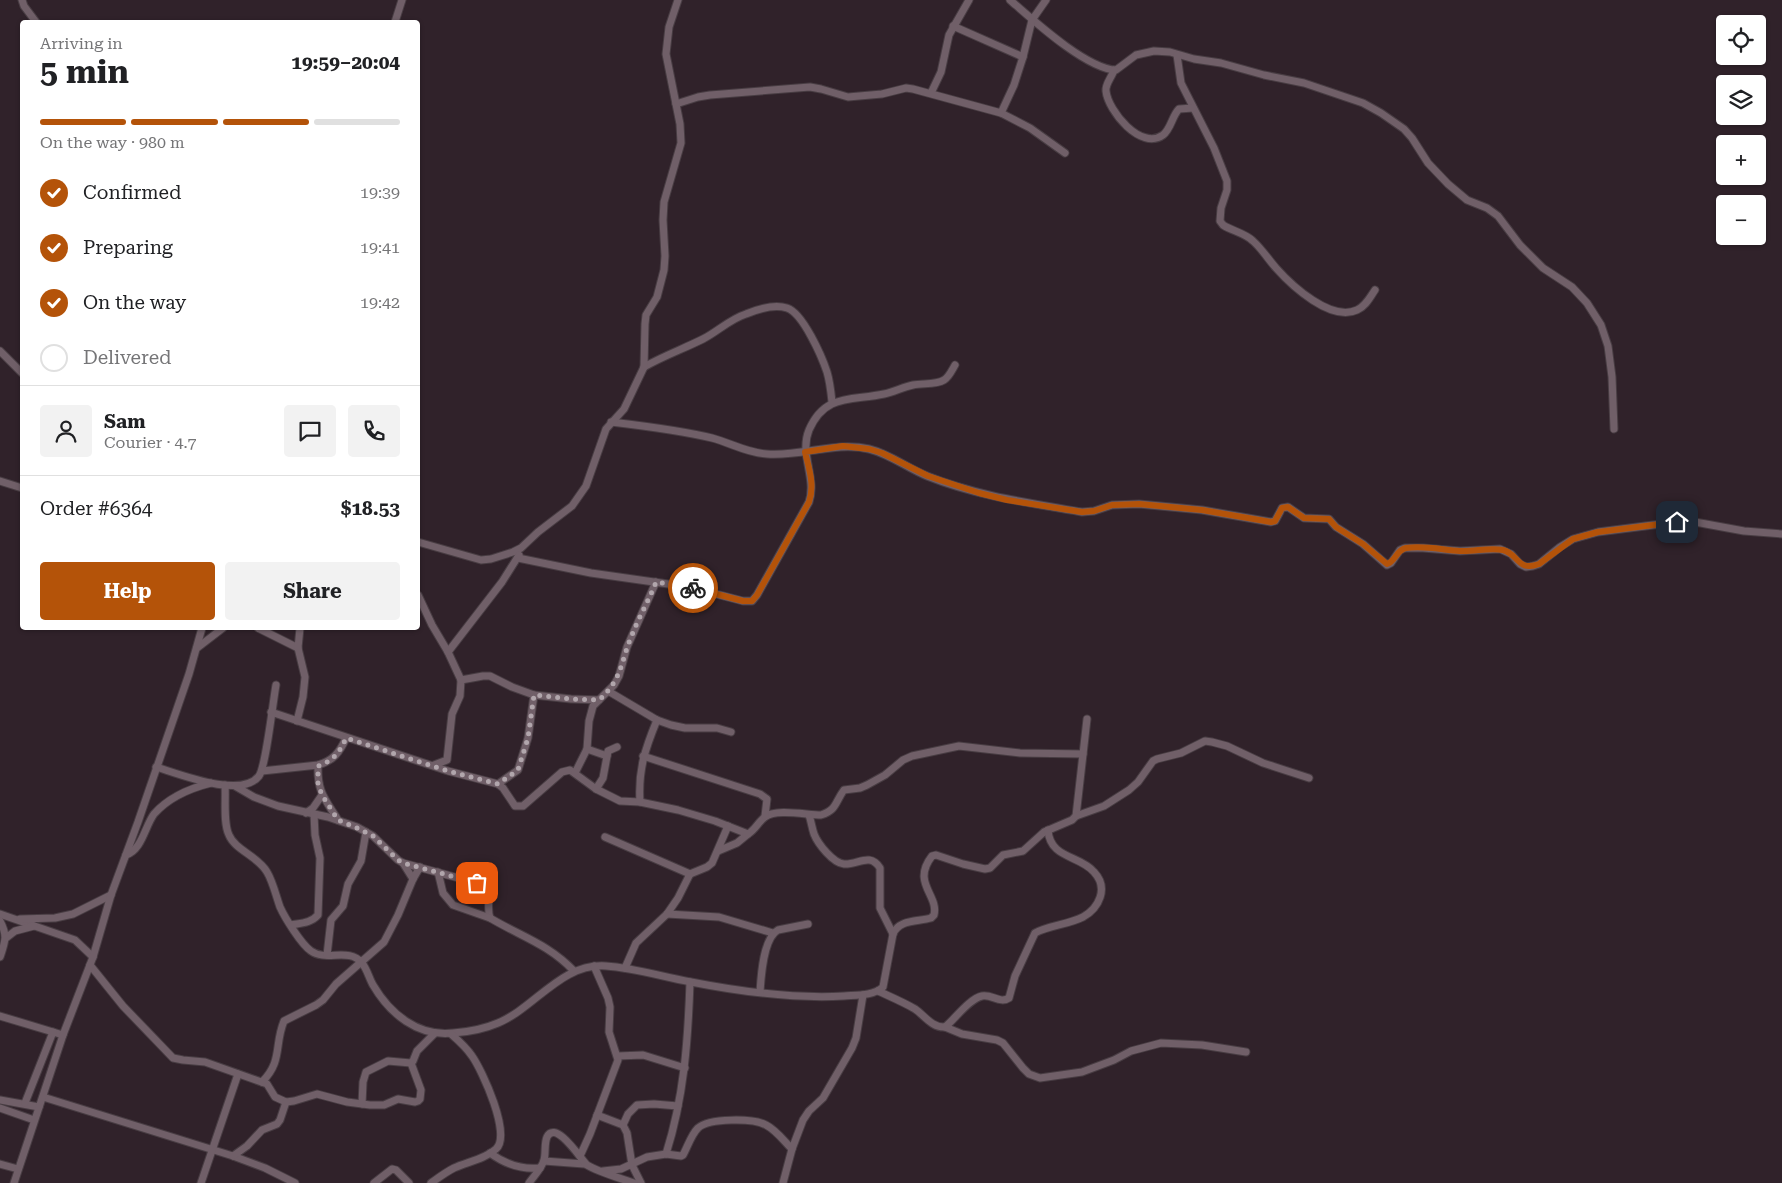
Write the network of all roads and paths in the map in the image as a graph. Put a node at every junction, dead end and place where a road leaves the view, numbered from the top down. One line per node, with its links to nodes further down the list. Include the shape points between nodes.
1 (22, 0): 7 (street)
2 (402, 0): 8 (street)
3 (678, 0): 15 (street, via 669,27 666,54)
4 (969, 0): 10 (street)
5 (1010, 0): 9 (street)
6 (1046, 0): 9 (street)
7 (34, 20)
8 (396, 20)
9 (1032, 20): 12 (street); 13 (street, via 1083,56)
10 (952, 26): 12 (street); 14 (street, via 941,72)
11 (1177, 55): 13 (street, via 1162,51 1144,53); 16 (street, via 1182,83); 26 (street, via 1304,83 1363,103 1409,133 1428,163 1448,184 1467,200 1492,211 1543,268 1572,287 1587,303 1601,325 1608,346)
12 (1024, 57): 17 (street)
13 (1114, 70): 16 (street, via 1106,85 1106,93 1121,121 1134,134 1157,138 1167,132 1179,108)
14 (931, 93): 15 (street, via 906,88 848,97 821,89 799,88 710,95); 17 (street)
15 (676, 104): 22 (street, via 681,143 664,202 664,270 657,297 646,315)
16 (1193, 108): 19 (street, via 1227,181 1221,208 1222,225 1247,236 1278,270 1326,308 1342,312 1358,310)
17 (1002, 113): 18 (street)
18 (1065, 153)
19 (1376, 290)
20 (0, 351): 23 (street)
21 (955, 365): 24 (street, via 945,380 939,382)
22 (644, 367): 24 (street, via 743,315 770,307 789,308 809,333 827,371); 25 (street, via 624,409)
23 (20, 371)
24 (832, 402): 27 (street, via 809,430)
25 (611, 422): 27 (street, via 686,432 765,454); 32 (street, via 582,493 568,510)
26 (1614, 429)
27 (805, 452): 30 (street, via 843,446 869,449 928,476 979,493 1082,512 1112,505 1139,504 1202,510 1271,522 1275,521 1282,508 1288,507 1304,518 1329,519 1387,564 1404,548 1500,549 1511,554 1520,564 1533,566 1573,539 1598,532 1677,522); 34 (street, via 812,483 809,502 752,601)
28 (0, 481): 29 (street)
29 (20, 487)
30 (1782, 534)
31 (420, 543): 32 (street, via 480,560 504,556)
32 (521, 548): 33 (street)
33 (518, 558): 34 (street, via 591,574); 44 (street)
34 (656, 582): 47 (street, via 627,647 619,676)
35 (420, 599): 44 (street)
36 (201, 630): 42 (street)
37 (220, 630): 42 (street)
38 (263, 630): 41 (street)
39 (300, 630): 40 (street)
40 (298, 636): 41 (street); 43 (street)
41 (286, 640): 43 (street)
42 (196, 648): 63 (street)
43 (298, 648): 53 (street, via 305,677)
44 (448, 652): 45 (street)
45 (461, 680): 48 (street, via 490,676); 61 (street, via 460,696 452,714)
46 (276, 685): 50 (street)
47 (608, 691): 49 (street); 52 (street)
48 (534, 695): 49 (street); 70 (street, via 528,738 518,770)
49 (599, 700): 57 (street, via 590,714)
50 (271, 712): 53 (street); 65 (street)
51 (1087, 719): 58 (street)
52 (657, 720): 54 (street, via 686,728 711,727); 60 (street)
53 (297, 721): 55 (street)
54 (731, 732)
55 (346, 738): 62 (street); 64 (street, via 336,756)
56 (617, 747): 59 (street, via 608,751)
57 (587, 750): 59 (street); 67 (street)
58 (1084, 754): 78 (street, via 1020,753 959,746 919,754 902,760 867,785 844,790 834,809 828,813); 80 (street)
59 (607, 756): 73 (street, via 603,778)
60 (643, 756): 75 (street); 79 (street, via 760,794 767,799)
61 (447, 760): 62 (street); 66 (street)
62 (433, 765): 66 (street)
63 (156, 766): 69 (street); 83 (street)
64 (318, 766): 65 (street); 74 (street)
65 (262, 771): 72 (street, via 250,782)
66 (448, 771): 70 (street)
67 (575, 773): 70 (street, via 570,770 562,772 523,806 515,806); 73 (street)
68 (1309, 778): 80 (street, via 1263,763 1227,746 1205,742 1153,761 1129,790 1104,806)
69 (212, 782): 71 (street); 81 (street, via 192,788 168,802)
70 (498, 784)
71 (225, 785): 72 (street); 105 (street, via 228,834 268,873)
72 (235, 786): 76 (street, via 254,797)
73 (596, 790): 75 (street, via 620,801)
74 (322, 795): 76 (street); 82 (street)
75 (640, 802): 84 (street)
76 (306, 813): 77 (street)
77 (314, 814): 82 (street); 105 (street, via 320,858 318,915 308,922)
78 (809, 815): 79 (street, via 773,813); 104 (street, via 817,840 838,862 867,860 877,863 880,868 880,908)
79 (765, 816): 87 (street)
80 (1076, 816): 85 (street)
81 (151, 820): 83 (street); 92 (street, via 134,851)
82 (338, 820): 86 (street)
83 (138, 822): 92 (street)
84 (728, 826): 87 (street); 91 (street)
85 (1048, 830): 89 (street); 90 (street)
86 (366, 832): 93 (street); 112 (street, via 361,861 348,884 343,906 330,920)
87 (748, 834): 91 (street)
88 (605, 837): 96 (street)
89 (1035, 839): 90 (street); 108 (street, via 1023,851 1003,855 985,869 932,856 924,878 934,916)
90 (1050, 840): 124 (street, via 1065,856 1095,872 1101,891 1095,909 1069,923 1035,933 1015,976 1009,998 1005,1001 981,996)
91 (718, 851): 96 (street, via 708,867)
92 (126, 855): 98 (street)
93 (403, 863): 94 (street); 97 (street)
94 (420, 867): 95 (street); 97 (street)
95 (438, 872): 102 (street, via 443,893 453,905); 102 (street, via 484,887 488,893)
96 (690, 874): 100 (street)
97 (413, 879): 115 (street, via 384,942)
98 (112, 894): 101 (street, via 73,914 55,918); 114 (street)
99 (0, 914): 101 (street)
100 (667, 914): 109 (street, via 718,917); 117 (street, via 636,943)
101 (14, 918): 107 (street)
102 (490, 918): 118 (street, via 542,945)
103 (0, 921): 111 (street)
104 (886, 923): 108 (street); 110 (street)
105 (291, 924): 112 (street, via 311,952)
106 (808, 924): 109 (street)
107 (34, 926): 111 (street, via 15,931); 114 (street, via 75,940)
108 (897, 926): 110 (street)
109 (773, 932): 121 (street, via 764,959)
110 (893, 934): 120 (street, via 883,987)
111 (6, 938): 113 (street)
112 (327, 956): 115 (street, via 354,956)
113 (0, 957)
114 (91, 961): 128 (street); 133 (street, via 118,1001 174,1058 205,1062)
115 (361, 962): 126 (street, via 381,997 400,1018); 134 (street, via 316,1006 284,1021 273,1069)
116 (594, 966): 117 (street); 118 (street); 130 (street, via 608,998 609,1032)
117 (624, 968): 119 (street)
118 (574, 971): 127 (street, via 499,1023)
119 (690, 982): 121 (street); 132 (street)
120 (878, 991): 122 (street); 124 (street, via 916,1010 936,1026)
121 (760, 992): 122 (street, via 802,998)
122 (863, 995): 146 (street, via 852,1048 823,1098 803,1120)
123 (0, 1016): 125 (street)
124 (945, 1027): 129 (street, via 1003,1043 1029,1074 1040,1078 1082,1072 1131,1051 1161,1043)
125 (52, 1032): 128 (street); 138 (street)
126 (435, 1033): 127 (street); 131 (street)
127 (451, 1034): 148 (street, via 473,1057 497,1109 499,1143)
128 (63, 1035): 135 (street)
129 (1246, 1052)
130 (618, 1056): 132 (street, via 643,1055); 143 (street)
131 (411, 1062): 139 (street, via 388,1061 366,1072); 139 (street, via 421,1090 418,1101 398,1099 384,1105)
132 (685, 1068): 140 (street)
133 (238, 1074): 134 (street); 147 (street)
134 (262, 1082): 137 (street, via 270,1087 275,1097)
135 (43, 1097): 141 (street); 147 (street)
136 (0, 1100): 138 (street)
137 (286, 1102): 139 (street, via 318,1094); 150 (street, via 277,1124 262,1130)
138 (25, 1103): 141 (street)
139 (362, 1104)
140 (678, 1106): 145 (street, via 636,1105); 149 (street)
141 (40, 1107): 144 (street)
142 (0, 1108): 144 (street)
143 (598, 1115): 145 (street); 151 (street)
144 (34, 1120): 156 (street)
145 (623, 1126): 155 (street, via 627,1133)
146 (792, 1149): 149 (street, via 766,1125 724,1120 698,1128 683,1155); 168 (street)
147 (212, 1150): 150 (street); 160 (street)
148 (490, 1153): 153 (street, via 512,1166 523,1168); 164 (street, via 451,1169)
149 (666, 1154): 155 (street, via 647,1157)
150 (233, 1156): 161 (street)
151 (580, 1156): 153 (street, via 561,1136 550,1134); 154 (street)
152 (0, 1164): 156 (street)
153 (542, 1164): 154 (street); 165 (street)
154 (584, 1164): 157 (street)
155 (630, 1166): 157 (street); 158 (street); 167 (street)
156 (18, 1169): 159 (street)
157 (603, 1172): 158 (street)
158 (621, 1181): 166 (street)
159 (14, 1183)
160 (200, 1183)
161 (295, 1183)
162 (374, 1183): 163 (street, via 392,1169)
163 (409, 1183)
164 (431, 1183)
165 (529, 1183)
166 (634, 1183)
167 (641, 1183)
168 (783, 1183)

